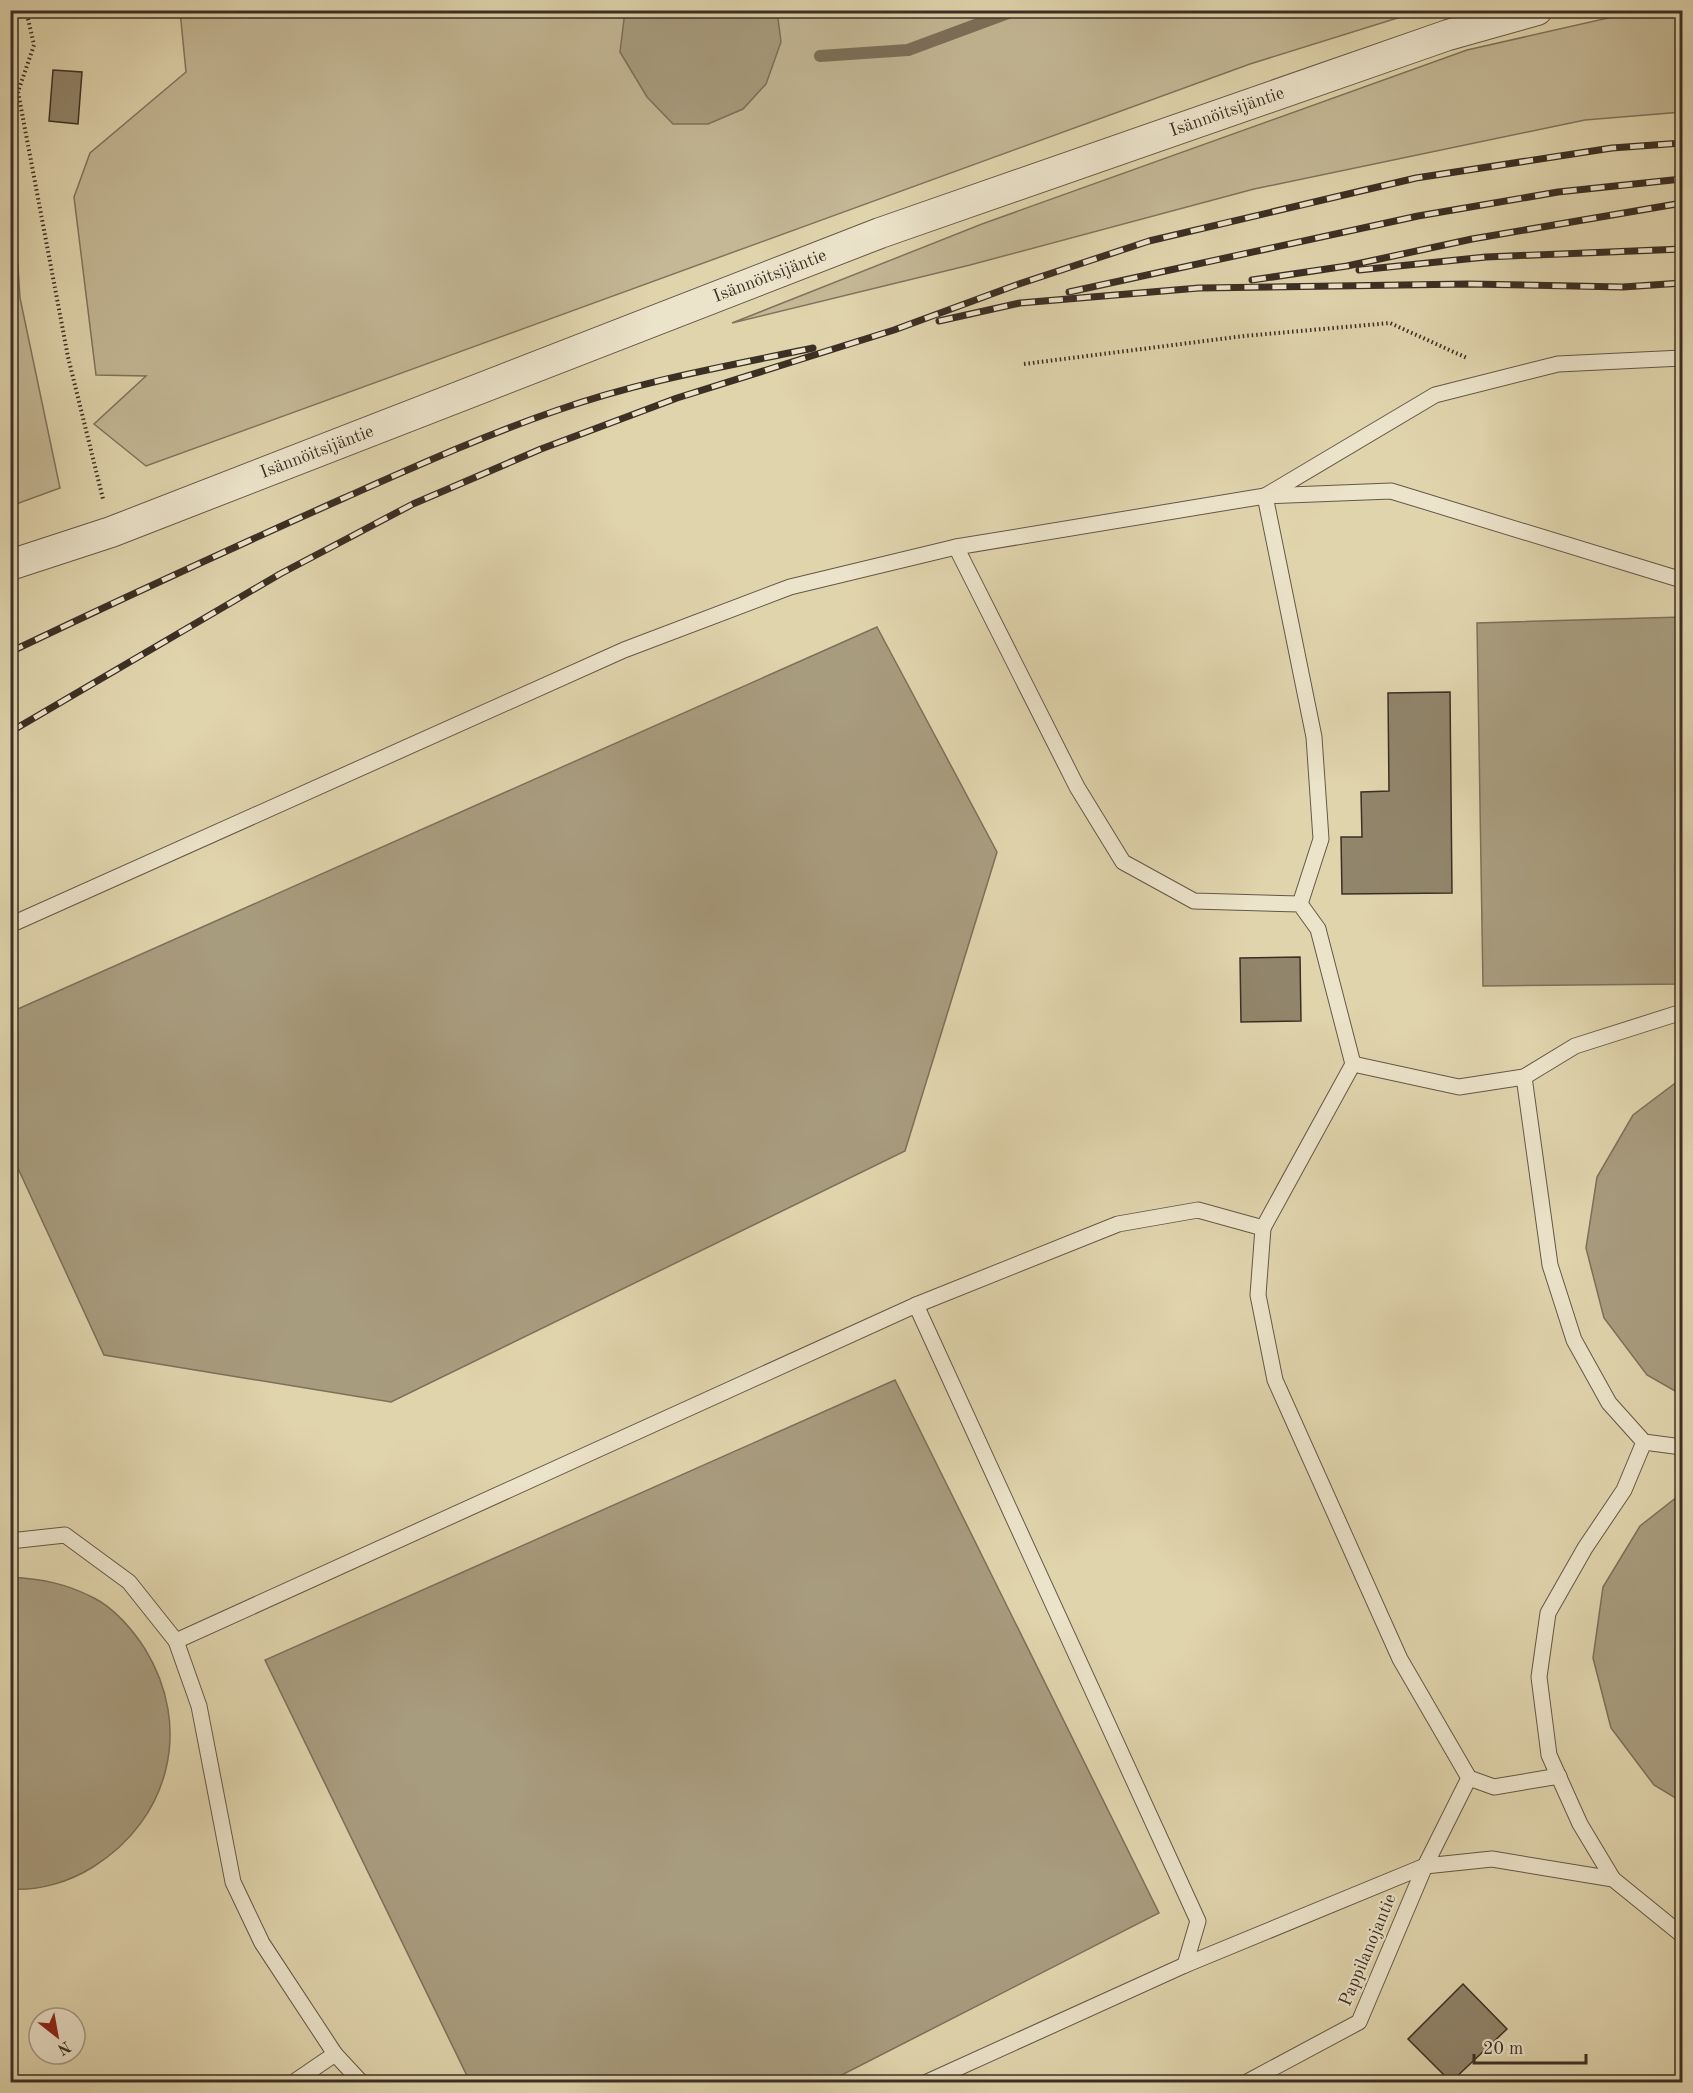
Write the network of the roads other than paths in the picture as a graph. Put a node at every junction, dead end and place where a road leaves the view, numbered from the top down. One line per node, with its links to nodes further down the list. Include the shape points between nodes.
1 (1537, 10): 5 (street, Isännöitsijäntie, via 1448,35 880,232 111,532)
2 (1683, 358): 3 (lane, via 1558,364 1435,395)
3 (1265, 496): 4 (lane); 6 (lane, via 1391,491); 7 (lane, via 1314,737 1322,838)
4 (956, 547): 7 (lane, via 1077,787 1123,862 1194,901); 8 (lane, via 790,587 624,650)
5 (10, 565)
6 (1683, 580)
7 (1300, 904): 10 (lane, via 1318,929)
8 (10, 925)
9 (1683, 1012): 11 (lane, via 1575,1046)
10 (1353, 1064): 11 (lane, via 1459,1087); 12 (lane)
11 (1524, 1077): 14 (lane, via 1550,1265 1574,1340 1609,1403)
12 (1263, 1228): 13 (lane, via 1198,1210 1118,1224); 19 (lane, via 1258,1295 1275,1380 1400,1659)
13 (916, 1305): 17 (lane); 23 (lane, via 1198,1921)
14 (1644, 1442): 15 (lane); 18 (lane, via 1624,1490 1548,1613 1539,1677 1549,1755)
15 (1683, 1447)
16 (10, 1541): 17 (lane, via 66,1535 129,1582)
17 (176, 1641): 24 (lane, via 199,1706 233,1882 262,1943)
18 (1558, 1776): 19 (lane, via 1494,1787); 21 (lane, via 1580,1824)
19 (1469, 1778): 20 (lane, Pappilanojantie)
20 (1425, 1866): 21 (lane, via 1492,1859); 23 (lane); 28 (lane, Pappilanojantie, via 1359,2022)
21 (1613, 1879): 22 (lane)
22 (1683, 1935)
23 (1185, 1965): 27 (lane)
24 (336, 2054): 25 (lane); 26 (lane)
25 (294, 2082)
26 (361, 2082)
27 (927, 2082)
28 (1247, 2082)

